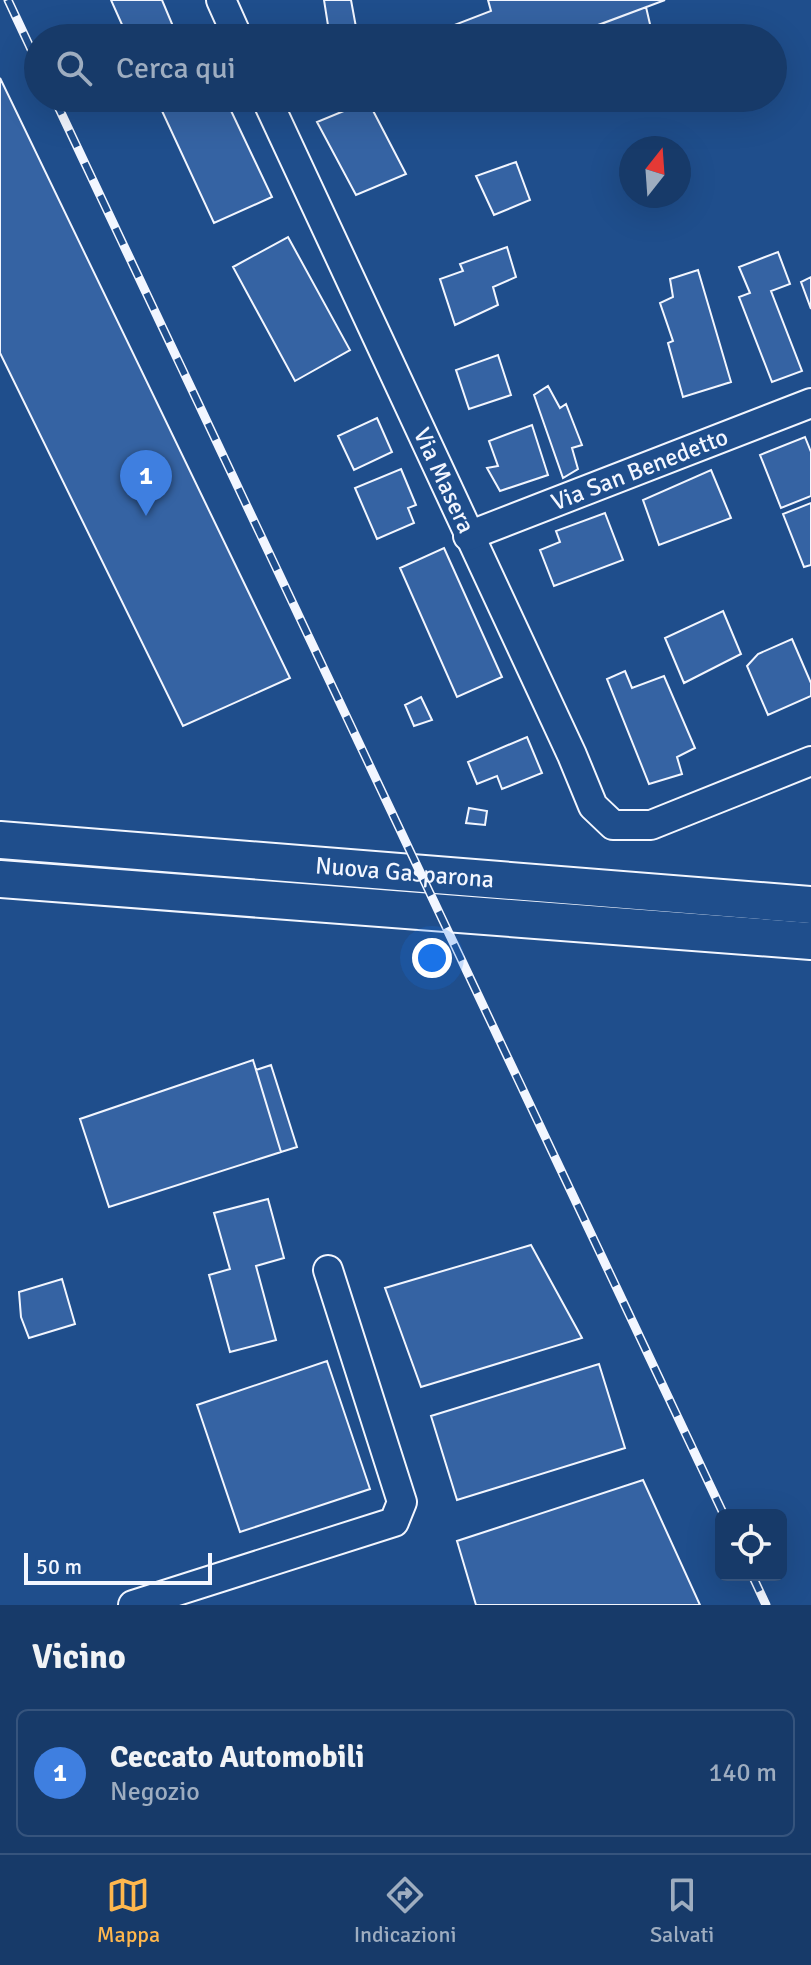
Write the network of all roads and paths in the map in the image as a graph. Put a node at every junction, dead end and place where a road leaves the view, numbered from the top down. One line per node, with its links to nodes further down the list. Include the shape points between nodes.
1 (221, 0): 2 (street)
2 (232, 24)
3 (272, 112): 5 (street, Via Masera)
4 (811, 403): 5 (street, Via San Benedetto)
5 (468, 536): 6 (street, Via Masera, via 593,806 613,825 651,825)
6 (811, 761)
7 (0, 840): 9 (main road, Nuova Gasparona)
8 (0, 879): 10 (main road, Nuova Gasparona)
9 (811, 905)
10 (811, 941)
11 (328, 1270): 12 (street, via 402,1502 394,1522)
12 (133, 1605)

